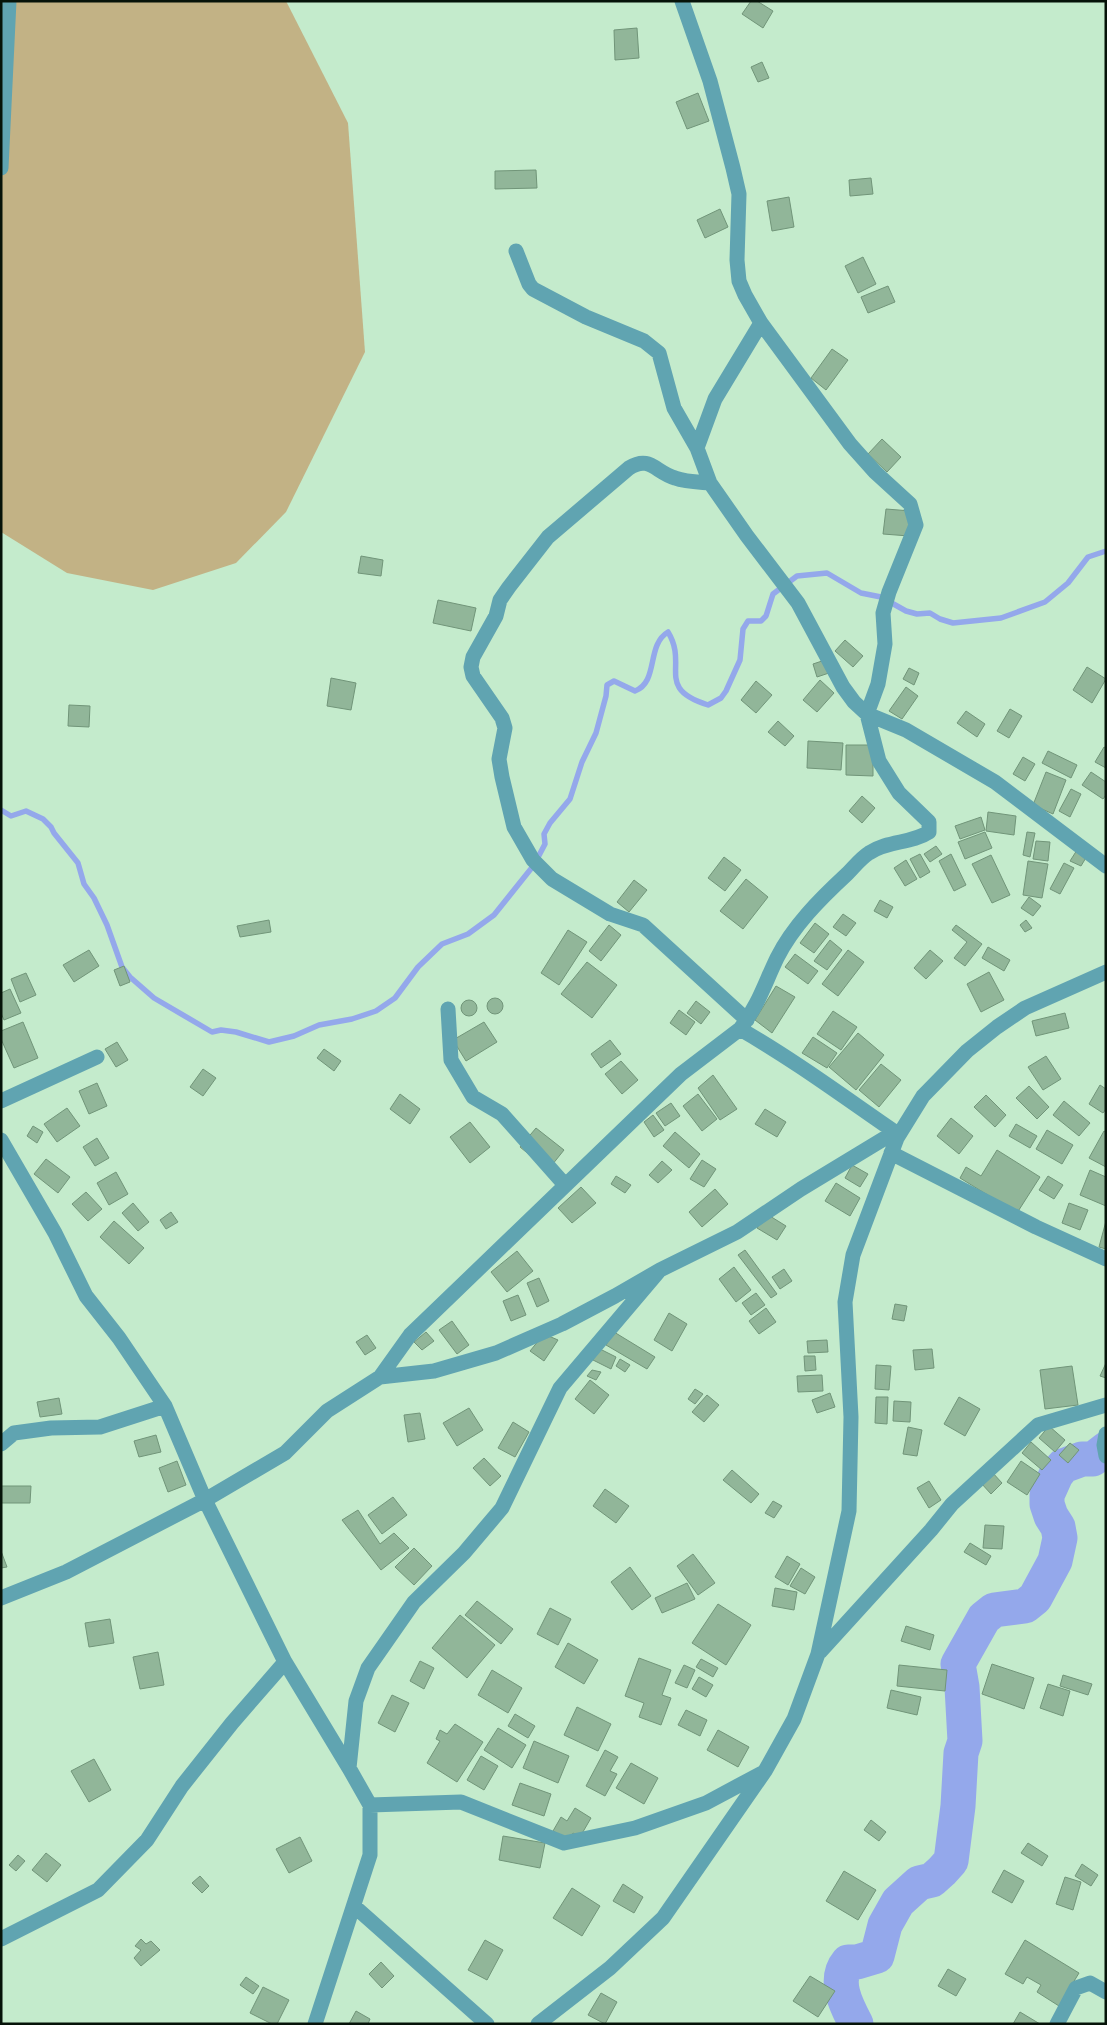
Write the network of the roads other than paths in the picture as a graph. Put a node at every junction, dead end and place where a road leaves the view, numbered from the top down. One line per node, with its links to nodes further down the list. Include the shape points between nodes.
1 (9, 1): 3 (street)
2 (682, 1): 5 (street, via 710,81 739,194 739,281)
3 (1, 168)
4 (516, 251): 6 (street, via 533,289 653,346 659,353 674,408)
5 (761, 323): 6 (street, via 715,399); 8 (street, via 850,444 910,504 916,525 883,613 885,644 878,684)
6 (697, 448): 7 (street)
7 (710, 483): 8 (street, via 798,603 843,687); 12 (street, via 683,481 646,462 638,462 629,468 548,537 500,600 496,616 473,657 471,667 473,676 506,728 499,759 502,777 514,827 533,860 552,879 610,914 643,925)
8 (867, 714): 9 (street, via 906,730 995,782); 12 (street, via 879,761 899,793 929,822 929,832 918,839 888,844 869,853 831,889 798,925 777,958)
9 (1106, 866)
10 (1106, 972): 15 (street, via 1025,1008 997,1027 967,1051 928,1090)
11 (448, 1010): 18 (street, via 451,1060 473,1097 502,1114)
12 (744, 1025): 15 (street); 18 (street, via 681,1074)
13 (97, 1057): 14 (street)
14 (1, 1101)
15 (896, 1135): 17 (street); 20 (street, via 801,1189 737,1232)
16 (4, 1149): 23 (street, via 55,1233 86,1296)
17 (891, 1152): 19 (street); 27 (street, via 853,1255 845,1302 851,1417 849,1511)
18 (565, 1185): 21 (street, via 410,1335)
19 (1106, 1259)
20 (660, 1270): 21 (street, via 562,1324 496,1353 434,1371); 29 (street, via 560,1388 502,1508 464,1553 414,1602 368,1668 356,1701)
21 (380, 1377): 25 (street, via 328,1412 285,1453)
22 (1106, 1405): 27 (street, via 1038,1425 952,1504)
23 (165, 1406): 24 (street, via 100,1427 14,1433); 25 (street)
24 (1, 1444)
25 (205, 1500): 26 (street, via 66,1572); 28 (street)
26 (1, 1598)
27 (818, 1654): 30 (street, via 794,1719)
28 (286, 1662): 29 (street); 33 (street, via 182,1786 147,1840 98,1890)
29 (349, 1768): 31 (street)
30 (765, 1772): 31 (street, via 706,1803 635,1828 564,1843 461,1802); 37 (street, via 663,1918 610,1968)
31 (370, 1805): 32 (street, via 370,1856)
32 (354, 1906): 35 (street); 36 (street)
33 (1, 1939)
34 (1106, 1992): 38 (street, via 1090,1983 1076,1988)
35 (315, 2024)
36 (487, 2024)
37 (538, 2024)
38 (1057, 2024)

